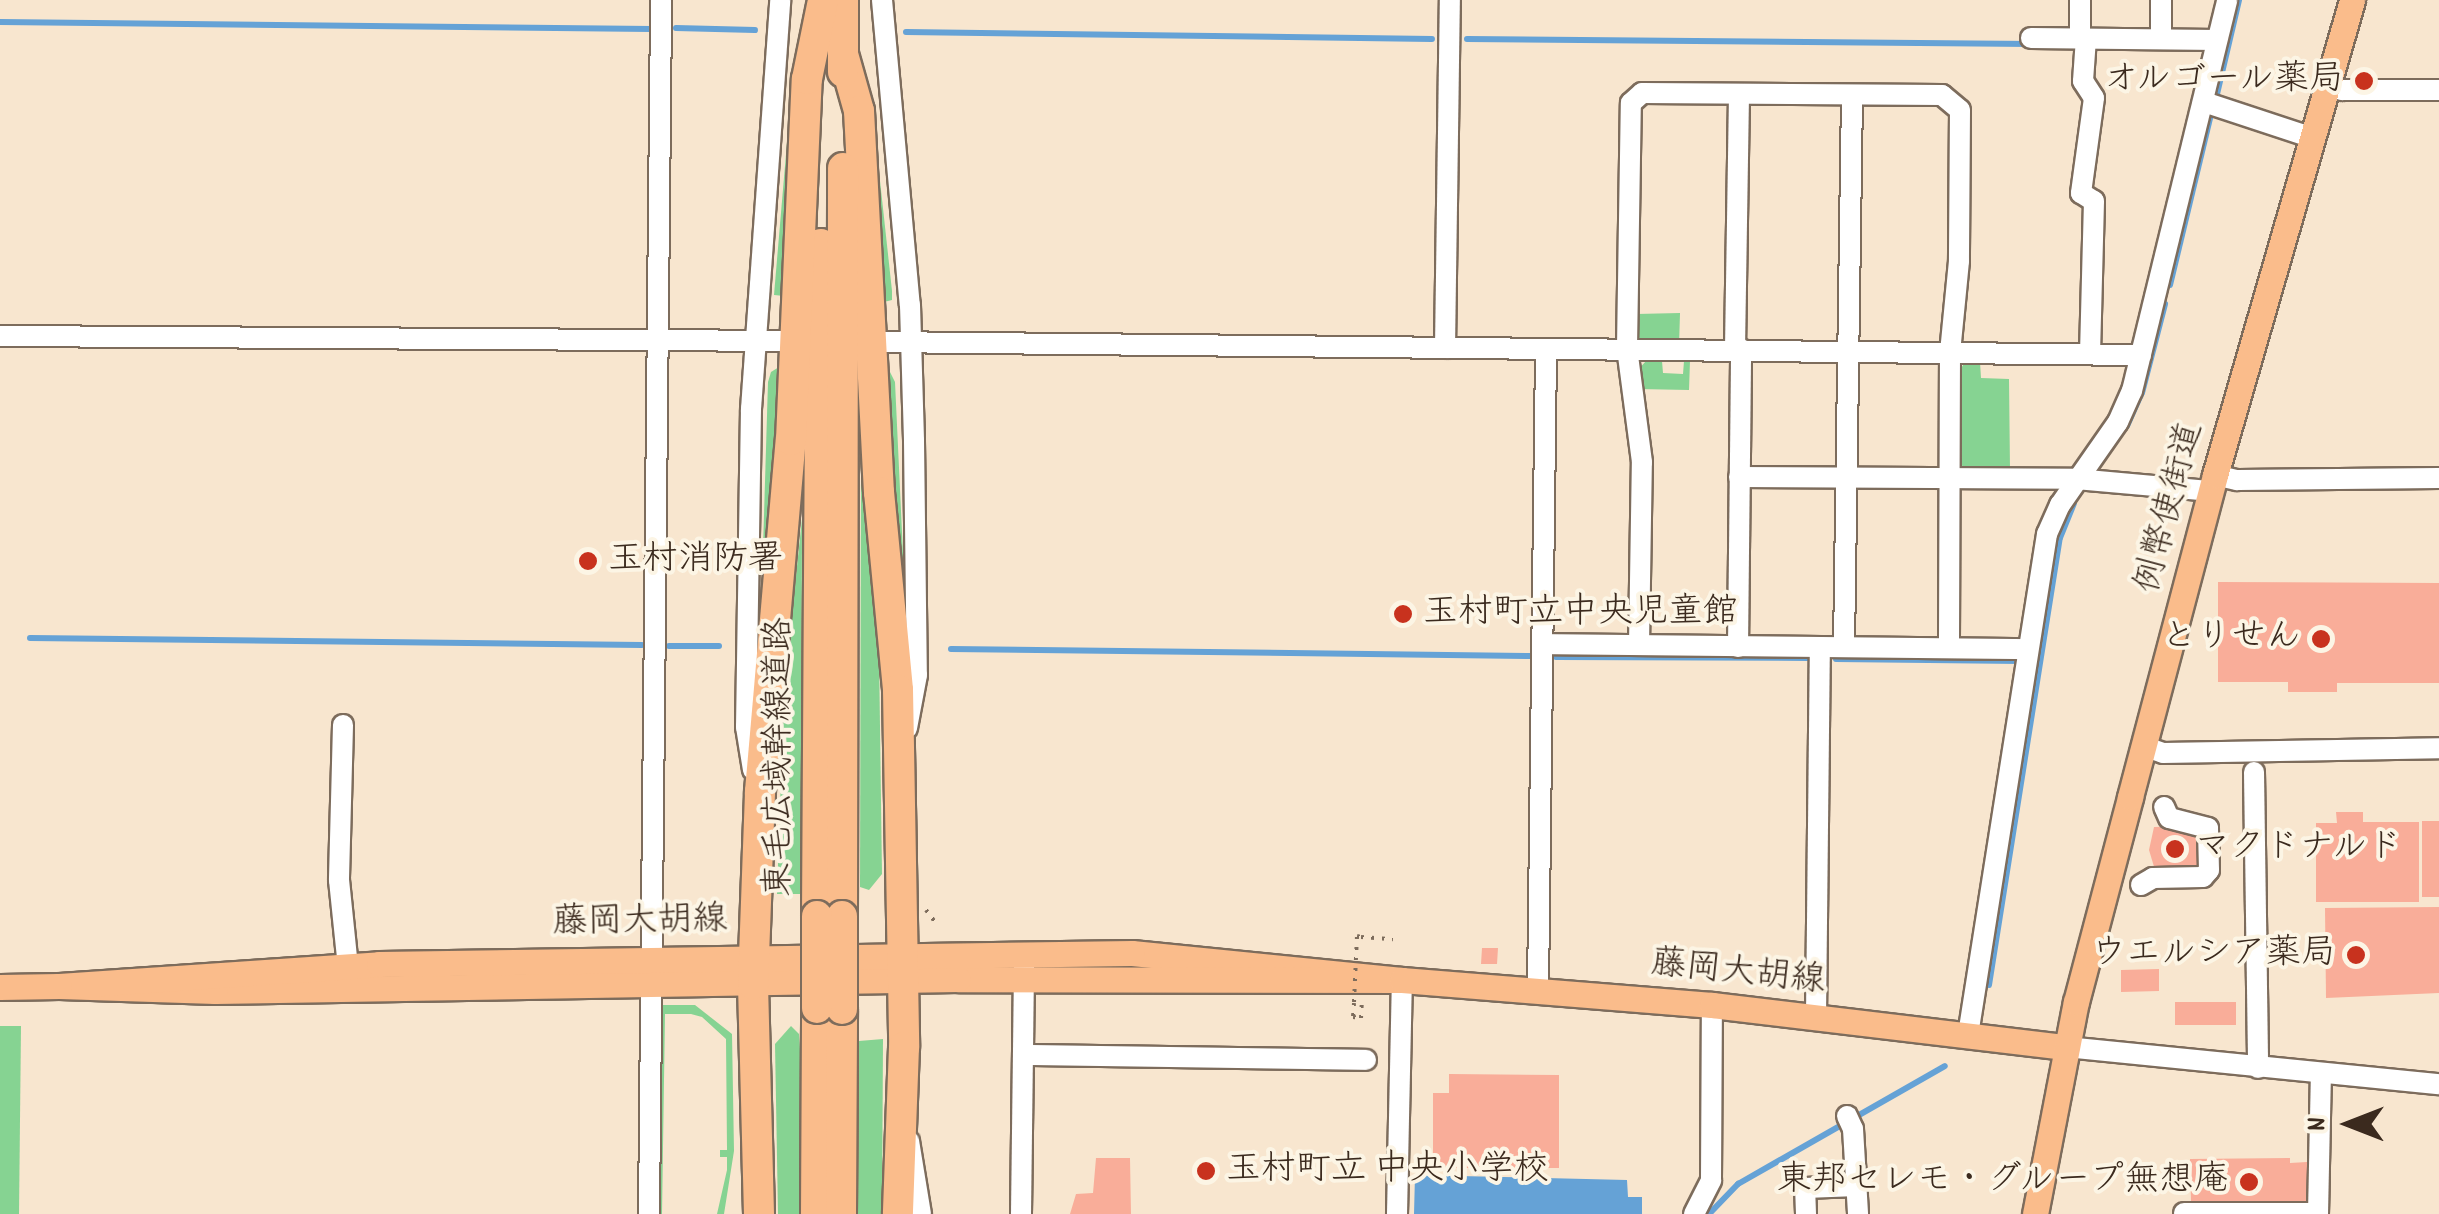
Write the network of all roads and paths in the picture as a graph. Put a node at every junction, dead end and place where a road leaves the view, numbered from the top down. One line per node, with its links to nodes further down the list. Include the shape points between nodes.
1 (661, 0): 22 (street)
2 (780, 0): 23 (street)
3 (882, 0): 25 (street)
4 (1450, 0): 27 (street)
5 (2080, 0): 11 (street)
6 (2162, 0): 12 (street)
7 (2227, 0): 13 (street)
8 (2352, 0): 15 (main road, 例幣使街道)
9 (829, 2): 14 (highway, 東毛広域幹線道路); 53 (highway, via 807,79 792,421); 56 (highway, 東毛広域幹線道路)
10 (2031, 38): 11 (street)
11 (2083, 38): 12 (street); 33 (street, via 2084,81 2094,98 2081,193 2094,201)
12 (2161, 38): 13 (street)
13 (2217, 40): 19 (street)
14 (843, 54): 51 (highway, via 859,111); 56 (highway, 東毛広域幹線道路)
15 (2326, 86): 16 (street); 20 (main road, 例幣使街道)
16 (2439, 90)
17 (1739, 96): 18 (street); 28 (street, via 1642,93 1631,102); 29 (street)
18 (1852, 96): 31 (street); 32 (street, via 1942,95 1960,110 1960,262)
19 (2204, 102): 20 (street); 34 (street)
20 (2313, 138): 40 (main road, 例幣使街道)
21 (0, 336): 22 (street)
22 (660, 339): 23 (street); 60 (street)
23 (756, 341): 24 (street); 53 (street, via 746,727)
24 (788, 341)
25 (910, 341): 26 (street); 27 (street); 51 (street, via 917,675)
26 (878, 342)
27 (1445, 348): 30 (street)
28 (1627, 348): 29 (street); 30 (street); 42 (street, via 1642,462)
29 (1738, 349): 31 (street); 36 (street)
30 (1546, 350): 41 (street)
31 (1846, 350): 32 (street); 35 (street)
32 (1950, 352): 33 (street); 37 (street)
33 (2090, 353): 34 (street)
34 (2141, 355): 39 (street, via 2118,422)
35 (1848, 476): 36 (street); 37 (street); 44 (street)
36 (1739, 477): 43 (street)
37 (1950, 478): 39 (street); 46 (street)
38 (2439, 478): 40 (street)
39 (2076, 479): 40 (street); 47 (street, via 2047,534)
40 (2213, 483): 49 (main road, 例幣使街道)
41 (1543, 644): 42 (street); 65 (street)
42 (1640, 645): 43 (street)
43 (1738, 647): 45 (street)
44 (1844, 647): 45 (street); 46 (street)
45 (1820, 648): 69 (street)
46 (1949, 648): 47 (street)
47 (2028, 649): 70 (street)
48 (343, 725): 61 (street, via 339,880)
49 (2143, 746): 50 (street, via 2164,753); 71 (main road, 例幣使街道)
50 (2439, 748)
51 (900, 754): 62 (highway)
52 (2254, 772): 74 (street)
53 (760, 791): 58 (highway)
54 (2164, 806): 55 (street, via 2169,818 2208,828 2210,870 2202,877 2153,878)
55 (2141, 885)
56 (830, 916): 68 (highway, 東毛広域幹線道路, bridge)
57 (1393, 938): 66 (path, bridge, via 1357,936 1353,1017 1362,1018)
58 (759, 961): 60 (main road, 藤岡大胡線); 62 (main road, 藤岡大胡線); 62 (main road, 藤岡大胡線); 79 (highway)
59 (1024, 964): 62 (main road, 藤岡大胡線); 63 (main road, 藤岡大胡線, via 1256,980); 63 (main road, 藤岡大胡線, via 1216,959); 72 (street)
60 (652, 974): 61 (main road, 藤岡大胡線); 61 (main road, 藤岡大胡線, via 551,978 418,963); 83 (street)
61 (349, 977): 64 (main road, 藤岡大胡線)
62 (899, 977): 78 (highway)
63 (1402, 980): 65 (main road, 藤岡大胡線); 91 (street)
64 (0, 987)
65 (1538, 990): 67 (main road, 藤岡大胡線)
66 (1362, 1003)
67 (1712, 1005): 69 (main road, 藤岡大胡線); 92 (street, via 1711,1180)
68 (829, 1009): 86 (highway, 東毛広域幹線道路); 87 (highway, 東毛広域幹線道路)
69 (1816, 1017): 70 (main road, 藤岡大胡線)
70 (1968, 1035): 71 (main road, 藤岡大胡線)
71 (2066, 1047): 74 (street); 95 (main road, 例幣使街道)
72 (1024, 1055): 73 (street); 90 (street)
73 (1366, 1060)
74 (2258, 1068): 75 (street)
75 (2321, 1074): 76 (street); 82 (street)
76 (2439, 1084)
77 (1850, 1122): 80 (street)
78 (903, 1125): 88 (highway); 89 (street)
79 (759, 1174): 84 (street); 85 (highway)
80 (1857, 1186): 93 (street, via 1806,1188); 94 (street)
81 (2184, 1213): 82 (street)
82 (2318, 1213)
83 (649, 1214)
84 (743, 1214)
85 (760, 1214)
86 (816, 1214)
87 (842, 1214)
88 (898, 1214)
89 (921, 1214)
90 (1021, 1214)
91 (1397, 1214)
92 (1694, 1214)
93 (1806, 1214)
94 (1858, 1214)
95 (2035, 1214)

